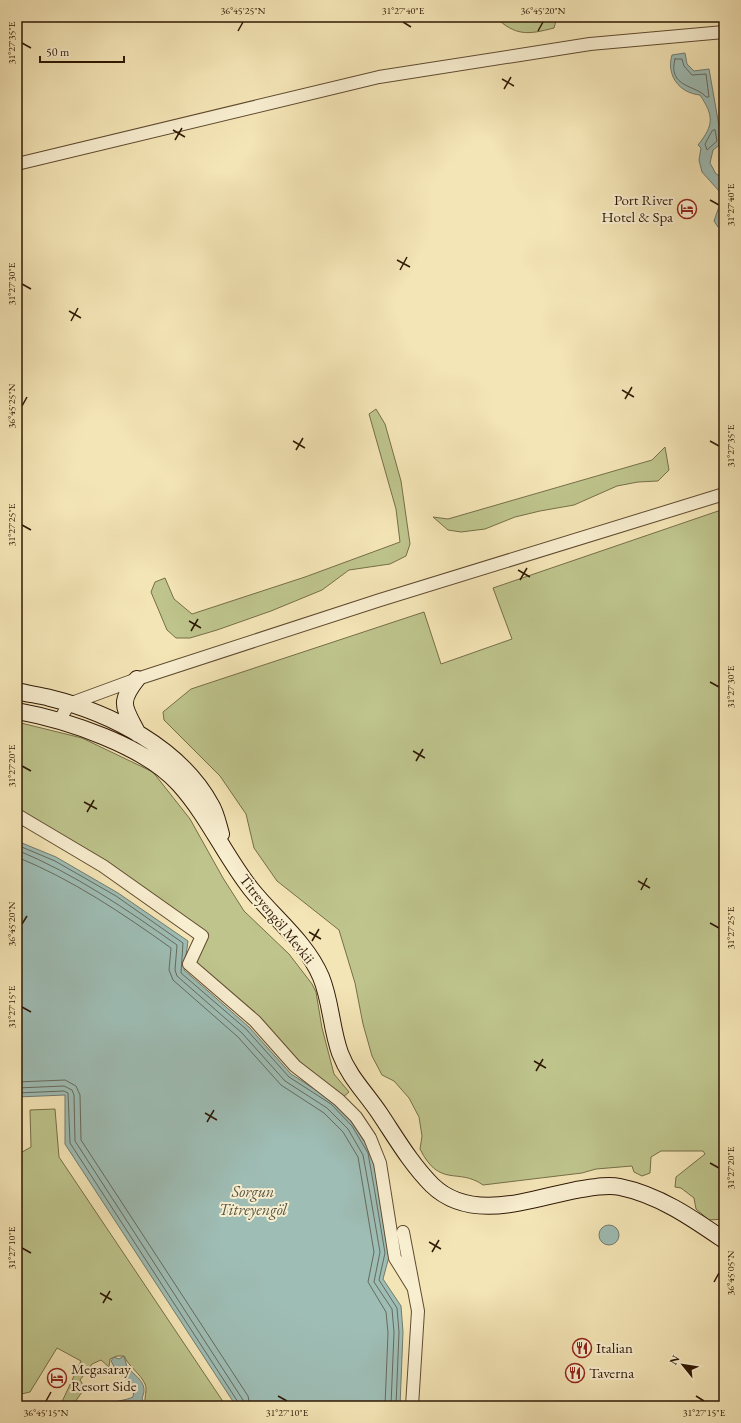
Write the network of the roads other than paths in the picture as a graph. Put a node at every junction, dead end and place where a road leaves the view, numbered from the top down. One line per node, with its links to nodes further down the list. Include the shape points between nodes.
1 (724, 32): 2 (street, via 590,44 379,77)
2 (17, 164)
3 (724, 494): 4 (street, via 380,600)
4 (137, 679): 6 (street); 9 (street, via 126,693 124,703)
5 (17, 691): 6 (street, Titreyengöl Mevkii)
6 (69, 704): 8 (street); 9 (street, Titreyengöl Mevkii)
7 (17, 711): 8 (street, Titreyengöl Mevkii)
8 (59, 721): 11 (street, Titreyengöl Mevkii, via 124,746 166,771 181,786)
9 (138, 734): 11 (street, Titreyengöl Mevkii, via 176,760 201,789 212,806)
10 (17, 815): 14 (street, via 103,866 202,936 189,964 255,1021 295,1066 339,1100 356,1117 370,1138 380,1163 395,1258)
11 (228, 852): 13 (street, Titreyengöl Mevkii, via 250,888 311,958 321,977 334,1034 351,1076 379,1112 407,1155 432,1185 452,1199 470,1205 491,1207 588,1188 619,1187 659,1200 679,1210)
12 (403, 1232): 14 (street)
13 (724, 1240)
14 (413, 1287): 15 (street, via 418,1311)
15 (412, 1406)

